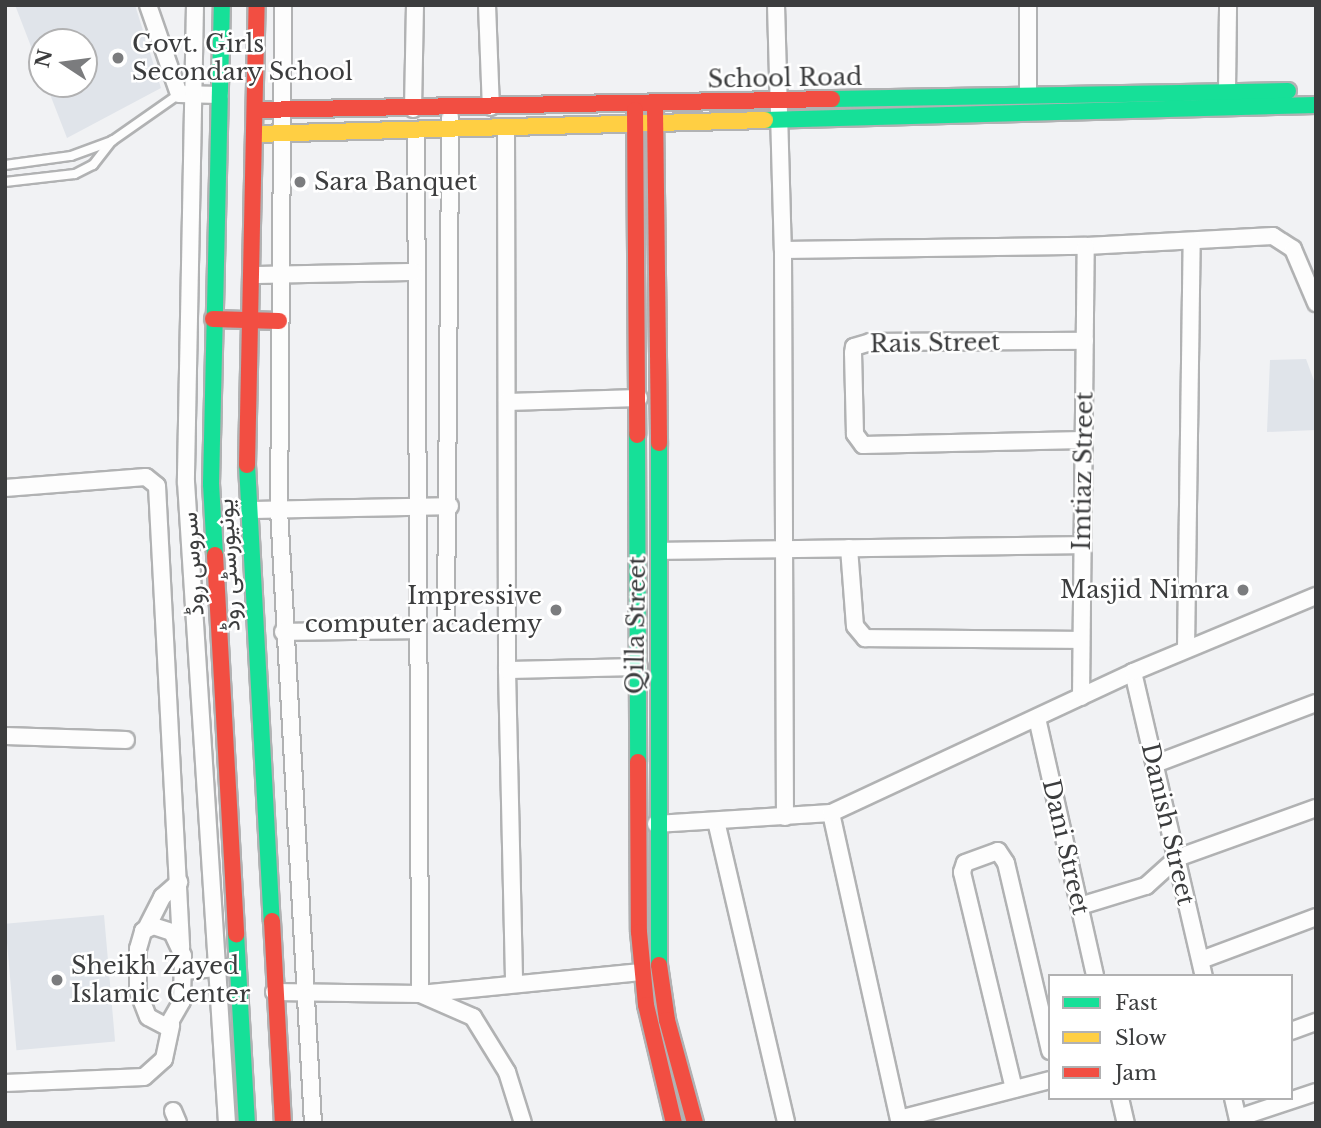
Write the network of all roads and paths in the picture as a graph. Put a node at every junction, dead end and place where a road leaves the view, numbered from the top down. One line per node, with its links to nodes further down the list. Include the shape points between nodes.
1 (148, 5): 12 (street)
2 (195, 5): 12 (street, سروس روڈ)
3 (222, 5): 13 (street, یونیورسٹی روڈ)
4 (257, 5): 22 (street, یونیورسٹی روڈ)
5 (283, 5): 23 (street)
6 (415, 5): 21 (street)
7 (487, 5): 19 (street)
8 (776, 5): 16 (street)
9 (1028, 5): 14 (street)
10 (1228, 5): 11 (street)
11 (1227, 91): 14 (street, School Road); 15 (street, School Road)
12 (186, 95): 13 (street); 32 (lane); 42 (street, سروس روڈ)
13 (220, 95): 43 (street, یونیورسٹی روڈ)
14 (1028, 95): 16 (street, School Road)
15 (1309, 98): 24 (street, School Road)
16 (778, 102): 18 (street, School Road); 24 (street)
17 (635, 103): 18 (street, School Road); 19 (street, School Road); 25 (street, Qilla Street)
18 (655, 104): 26 (street, Qilla Street)
19 (491, 107): 20 (street, School Road)
20 (450, 108): 21 (street, School Road); 28 (street)
21 (414, 109): 23 (street, School Road)
22 (255, 110): 23 (street, School Road); 31 (street, یونیورسٹی روڈ)
23 (282, 111): 30 (street)
24 (779, 119): 26 (street, School Road); 37 (street)
25 (635, 124): 26 (street, School Road); 27 (street, School Road); 47 (street, Qilla Street)
26 (656, 124): 58 (street, Qilla Street)
27 (506, 128): 28 (street, School Road); 48 (street)
28 (450, 129): 29 (street, School Road); 51 (street)
29 (416, 131): 30 (street, School Road); 38 (street)
30 (282, 133): 31 (street, School Road); 39 (street)
31 (255, 134): 40 (street, یونیورسٹی روڈ)
32 (112, 141): 33 (lane, via 71,156); 34 (lane, via 93,164 75,174)
33 (5, 165)
34 (5, 182)
35 (1192, 242): 36 (street); 41 (street, via 1273,236 1293,249); 64 (street)
36 (1086, 246): 37 (street); 46 (street, Imtiaz Street)
37 (783, 250): 57 (street)
38 (414, 272): 39 (street); 52 (street)
39 (278, 273): 40 (street); 45 (street)
40 (252, 275): 44 (street, یونیورسٹی روڈ)
41 (1316, 303)
42 (187, 318): 43 (street); 86 (street, سروس روڈ, via 186,482)
43 (213, 319): 44 (street); 85 (street, یونیورسٹی روڈ, via 211,484)
44 (251, 320): 45 (street); 53 (street, یونیورسٹی روڈ)
45 (279, 321): 54 (street)
46 (1085, 341): 49 (street, Imtiaz Street); 49 (street, Rais Street, via 870,342 854,347 853,353 855,434 863,444)
47 (639, 398): 48 (street); 65 (street, Qilla Street)
48 (507, 402): 66 (street)
49 (1083, 440): 55 (street, Imtiaz Street)
50 (5, 488): 80 (street, via 145,477 157,486)
51 (450, 506): 52 (street); 60 (street)
52 (418, 507): 54 (street); 61 (street)
53 (248, 510): 54 (street); 93 (street, یونیورسٹی روڈ)
54 (279, 510): 62 (street)
55 (1082, 545): 56 (street); 63 (street, Imtiaz Street)
56 (849, 548): 57 (street); 63 (street, via 855,626 865,638)
57 (786, 549): 58 (street); 76 (street)
58 (660, 551): 78 (street, Qilla Street)
59 (1316, 596): 64 (street)
60 (446, 616)
61 (418, 630): 62 (street); 94 (street)
62 (283, 632): 92 (street)
63 (1081, 640): 68 (street, Imtiaz Street)
64 (1186, 649): 67 (street)
65 (639, 667): 66 (street); 89 (street, Qilla Street)
66 (508, 670): 91 (street)
67 (1133, 671): 68 (street); 73 (street, Danish Street)
68 (1081, 697): 70 (street)
69 (1316, 703): 73 (street)
70 (1037, 718): 75 (street); 81 (street, Dani Street)
71 (5, 736): 72 (street)
72 (126, 740)
73 (1154, 764): 79 (street, Danish Street)
74 (1316, 808): 79 (street)
75 (831, 813): 76 (street); 108 (street)
76 (785, 817): 77 (street)
77 (716, 821): 78 (street); 116 (street)
78 (656, 824): 99 (street, Qilla Street, via 658,954)
79 (1177, 858): 81 (street, via 1146,886); 87 (street, Danish Street)
80 (180, 881): 83 (street, via 156,906); 84 (street)
81 (1080, 906): 90 (street, Dani Street)
82 (1316, 917): 87 (street)
83 (147, 927): 84 (street, via 167,929); 96 (street, via 136,960 140,999 157,1025)
84 (181, 947): 88 (street)
85 (238, 966): 86 (street); 110 (street, یونیورسٹی روڈ)
86 (219, 968): 88 (street); 109 (street, سروس روڈ)
87 (1203, 968)
88 (184, 971): 96 (street, via 182,1001)
89 (641, 972): 91 (street); 100 (street, Qilla Street)
90 (1094, 974)
91 (514, 984): 94 (street)
92 (305, 989): 93 (street); 94 (street); 112 (street)
93 (274, 992): 111 (street, یونیورسٹی روڈ)
94 (421, 994): 113 (street, via 473,1017 508,1072)
95 (1316, 1022): 97 (street)
96 (171, 1025): 102 (street, via 164,1059 144,1077)
97 (1293, 1030)
98 (1048, 1042): 103 (street, via 1005,857 998,851 965,863 962,872)
99 (679, 1062): 100 (street); 115 (street, Qilla Street)
100 (659, 1068): 114 (street, Qilla Street)
101 (1048, 1080): 103 (street)
102 (5, 1083)
103 (1014, 1089): 108 (street)
104 (1314, 1098): 107 (street)
105 (1120, 1100): 117 (street)
106 (1233, 1100): 107 (street)
107 (1238, 1120)
108 (899, 1121)
109 (227, 1123)
110 (247, 1123)
111 (283, 1123)
112 (313, 1123)
113 (523, 1123)
114 (674, 1123)
115 (695, 1123)
116 (786, 1123)
117 (1126, 1123)

